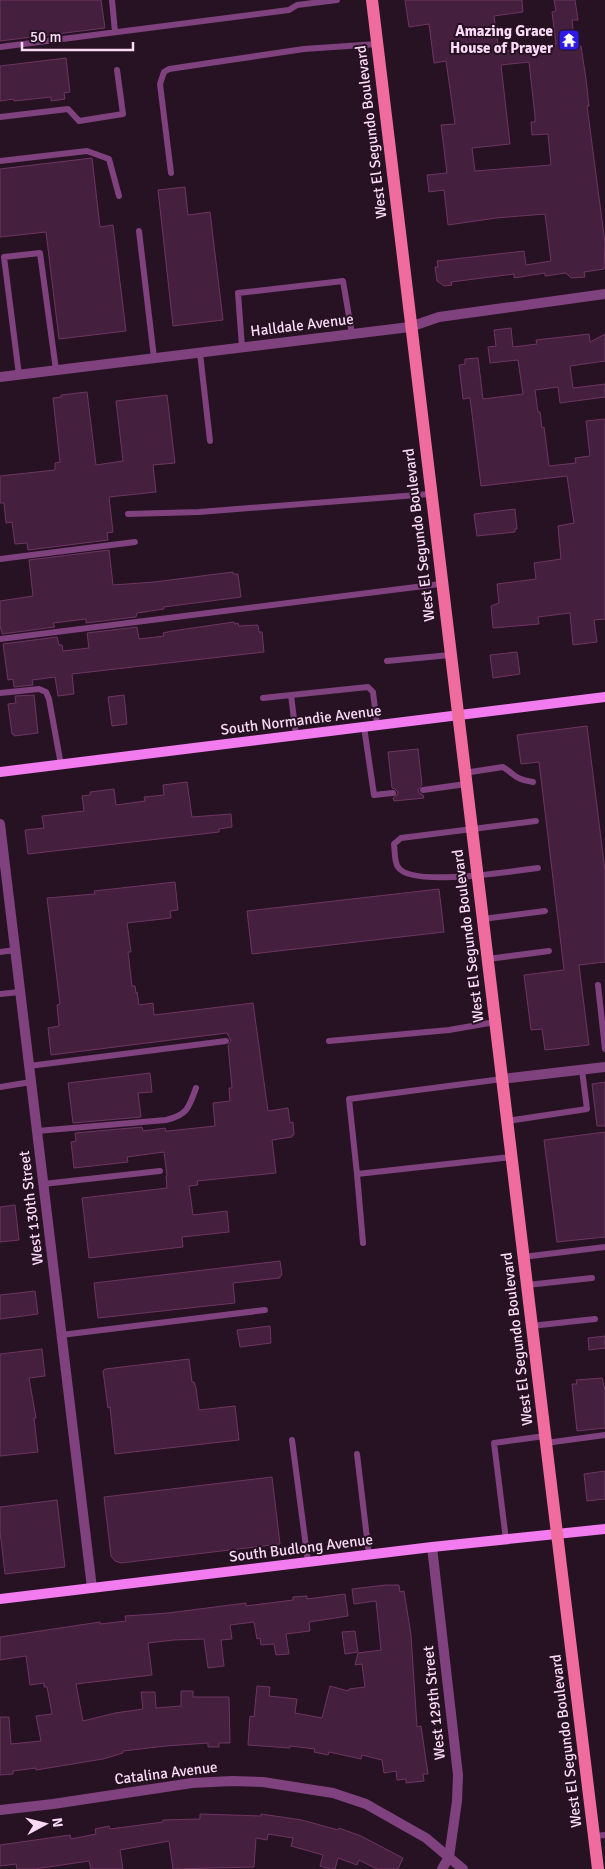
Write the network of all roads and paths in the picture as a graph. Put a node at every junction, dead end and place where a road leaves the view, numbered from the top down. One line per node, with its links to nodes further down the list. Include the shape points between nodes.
1 (112, 0): 5 (lane)
2 (337, 0): 4 (lane)
3 (372, 0): 6 (main road, West El Segundo Boulevard)
4 (297, 2): 5 (lane, via 289,10)
5 (115, 32): 7 (lane)
6 (377, 44): 11 (lane, via 304,49 164,72 160,84); 15 (main road, West El Segundo Boulevard)
7 (0, 46)
8 (117, 70): 9 (lane, via 123,114 79,121 68,109)
9 (0, 117)
10 (0, 161): 12 (lane, via 87,151 109,159)
11 (171, 173)
12 (119, 196)
13 (139, 231): 19 (lane)
14 (605, 294): 15 (street, Halldale Avenue, via 439,317)
15 (410, 327): 16 (street, Halldale Avenue); 24 (main road, West El Segundo Boulevard)
16 (352, 334): 17 (street, Halldale Avenue); 17 (lane, via 343,281 238,293)
17 (242, 348): 18 (street, Halldale Avenue)
18 (200, 353): 19 (street, Halldale Avenue); 23 (lane)
19 (154, 358): 20 (street, Halldale Avenue)
20 (56, 370): 21 (street, Halldale Avenue); 21 (lane, via 40,254 4,257)
21 (19, 375): 22 (street, Halldale Avenue)
22 (0, 377)
23 (210, 441)
24 (430, 494): 25 (lane, via 199,512); 28 (main road, West El Segundo Boulevard)
25 (128, 514)
26 (135, 542): 27 (lane)
27 (0, 559)
28 (440, 584): 29 (lane); 30 (main road, West El Segundo Boulevard)
29 (0, 639)
30 (450, 655): 31 (lane); 36 (main road, West El Segundo Boulevard)
31 (387, 661)
32 (0, 693): 40 (lane, via 39,689 46,692)
33 (291, 695): 35 (lane); 37 (lane, via 368,687 373,692); 39 (lane)
34 (605, 696): 36 (street, South Normandie Avenue)
35 (263, 698)
36 (457, 714): 37 (street, South Normandie Avenue); 42 (main road, West El Segundo Boulevard)
37 (377, 725): 38 (street, South Normandie Avenue)
38 (364, 727): 39 (street, South Normandie Avenue); 45 (lane, via 374,795)
39 (296, 735): 40 (street, South Normandie Avenue)
40 (61, 765): 41 (street, South Normandie Avenue)
41 (0, 772)
42 (465, 778): 43 (lane, via 503,766 514,777); 44 (lane); 48 (main road, West El Segundo Boulevard)
43 (533, 782)
44 (423, 790)
45 (393, 793)
46 (536, 822): 48 (lane)
47 (0, 824): 53 (street, West 130th Street)
48 (472, 830): 50 (main road, West El Segundo Boulevard); 50 (lane, via 401,838 394,844 397,866 406,874 439,878)
49 (538, 868): 50 (lane)
50 (477, 875): 52 (main road, West El Segundo Boulevard)
51 (545, 911): 52 (lane)
52 (483, 919): 56 (main road, West El Segundo Boulevard)
53 (15, 950): 55 (lane); 58 (street, West 130th Street)
54 (549, 951): 56 (lane)
55 (0, 952)
56 (488, 959): 60 (main road, West El Segundo Boulevard)
57 (598, 986): 63 (lane)
58 (20, 992): 59 (lane); 64 (street, West 130th Street)
59 (0, 994)
60 (495, 1022): 62 (lane, via 449,1030); 67 (main road, West El Segundo Boulevard)
61 (226, 1041): 64 (lane)
62 (330, 1041)
63 (605, 1049)
64 (29, 1066): 68 (street, West 130th Street)
65 (605, 1067): 66 (street)
66 (582, 1070): 67 (street); 71 (lane, via 587,1109)
67 (502, 1080): 71 (main road, West El Segundo Boulevard); 75 (lane, via 349,1098)
68 (31, 1082): 69 (lane); 72 (street, West 130th Street)
69 (0, 1087)
70 (196, 1088): 72 (lane, via 190,1107 180,1117)
71 (507, 1121): 73 (main road, West El Segundo Boulevard)
72 (37, 1131): 76 (street, West 130th Street)
73 (511, 1156): 75 (lane); 79 (main road, West El Segundo Boulevard)
74 (160, 1171): 76 (lane)
75 (357, 1174): 77 (lane)
76 (43, 1184): 85 (street, West 130th Street)
77 (363, 1243)
78 (605, 1247): 79 (lane)
79 (523, 1256): 81 (main road, West El Segundo Boulevard)
80 (592, 1278): 81 (lane)
81 (527, 1285): 84 (main road, West El Segundo Boulevard)
82 (265, 1310): 85 (lane)
83 (595, 1319): 84 (lane)
84 (532, 1326): 88 (main road, West El Segundo Boulevard)
85 (62, 1335): 96 (street, West 130th Street)
86 (605, 1435): 88 (lane)
87 (292, 1440): 95 (lane)
88 (545, 1440): 91 (main road, West El Segundo Boulevard); 92 (lane, via 494,1443)
89 (357, 1454): 94 (lane)
90 (605, 1528): 91 (street, South Budlong Avenue)
91 (558, 1535): 92 (street, South Budlong Avenue); 99 (main road, West El Segundo Boulevard)
92 (506, 1540): 93 (street, South Budlong Avenue)
93 (432, 1547): 94 (street, South Budlong Avenue); 100 (street, West 129th Street, via 458,1775)
94 (369, 1554): 95 (street, South Budlong Avenue)
95 (308, 1562): 96 (street, South Budlong Avenue)
96 (92, 1588): 97 (street, South Budlong Avenue)
97 (0, 1599)
98 (0, 1810): 100 (street, Catalina Avenue, via 192,1782 263,1782 332,1793 366,1804 426,1838)
99 (600, 1836): 103 (main road, West El Segundo Boulevard)
100 (449, 1856): 101 (street); 102 (street, Catalina Avenue)
101 (442, 1869)
102 (463, 1869)
103 (598, 1869)

